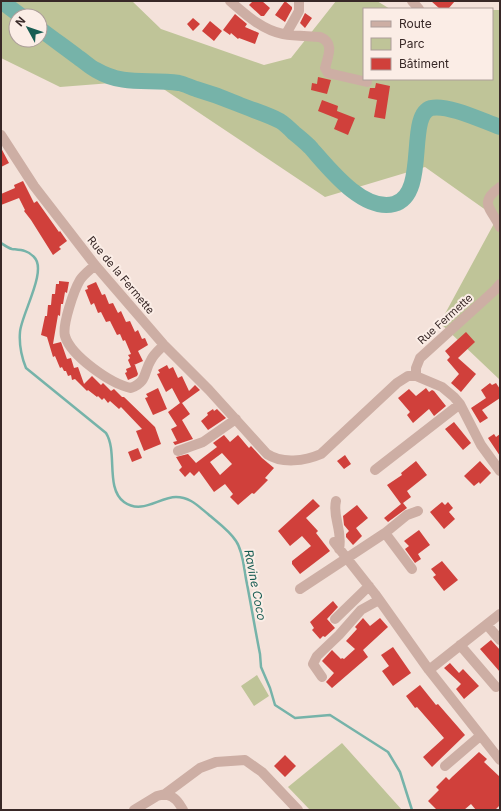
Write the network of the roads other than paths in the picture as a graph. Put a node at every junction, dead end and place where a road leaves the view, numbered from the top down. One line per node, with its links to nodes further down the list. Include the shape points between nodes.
1 (230, 1): 3 (street, via 261,26)
2 (299, 1): 3 (street, via 299,11)
3 (286, 34): 4 (street, via 325,39 329,42 330,48 325,68 328,73)
4 (367, 82)
5 (3, 141): 8 (street, Rue de la Fermette)
6 (500, 187): 7 (street, via 487,201 487,206)
7 (500, 227)
8 (95, 265): 10 (street, Rue de la Fermette); 10 (street, via 80,280 66,320 64,335 74,350 107,378 130,388 143,380 151,360)
9 (500, 284): 11 (street, Rue Fermette, via 420,358)
10 (164, 345): 13 (street, Rue de la Fermette)
11 (416, 376): 12 (street, via 442,387); 13 (street, Rue de la Fermette, via 408,376 397,383 328,448 313,457 292,460 274,458 261,448)
12 (460, 404): 15 (street); 16 (street, via 481,445)
13 (236, 419): 14 (street, via 203,442)
14 (178, 451)
15 (375, 470)
16 (500, 471)
17 (336, 501): 20 (street, via 335,514 340,536 336,545)
18 (418, 511): 19 (street, via 407,515)
19 (385, 533): 20 (street); 21 (street)
20 (347, 559): 22 (street); 23 (street)
21 (412, 568)
22 (369, 586): 24 (street); 26 (street)
23 (300, 589)
24 (379, 600): 30 (street); 31 (street, via 361,610 317,656 313,664)
25 (500, 614): 27 (street)
26 (335, 619)
27 (487, 624): 28 (street); 29 (street)
28 (500, 640)
29 (460, 646): 30 (street); 32 (street)
30 (429, 670): 33 (street)
31 (322, 677)
32 (496, 687)
33 (480, 736): 34 (street); 35 (street)
34 (500, 760)
35 (445, 766)
36 (165, 794): 37 (street); 38 (street, via 173,796); 39 (street, via 200,768 216,762 245,760 262,772)
37 (134, 810)
38 (184, 810)
39 (298, 810)

